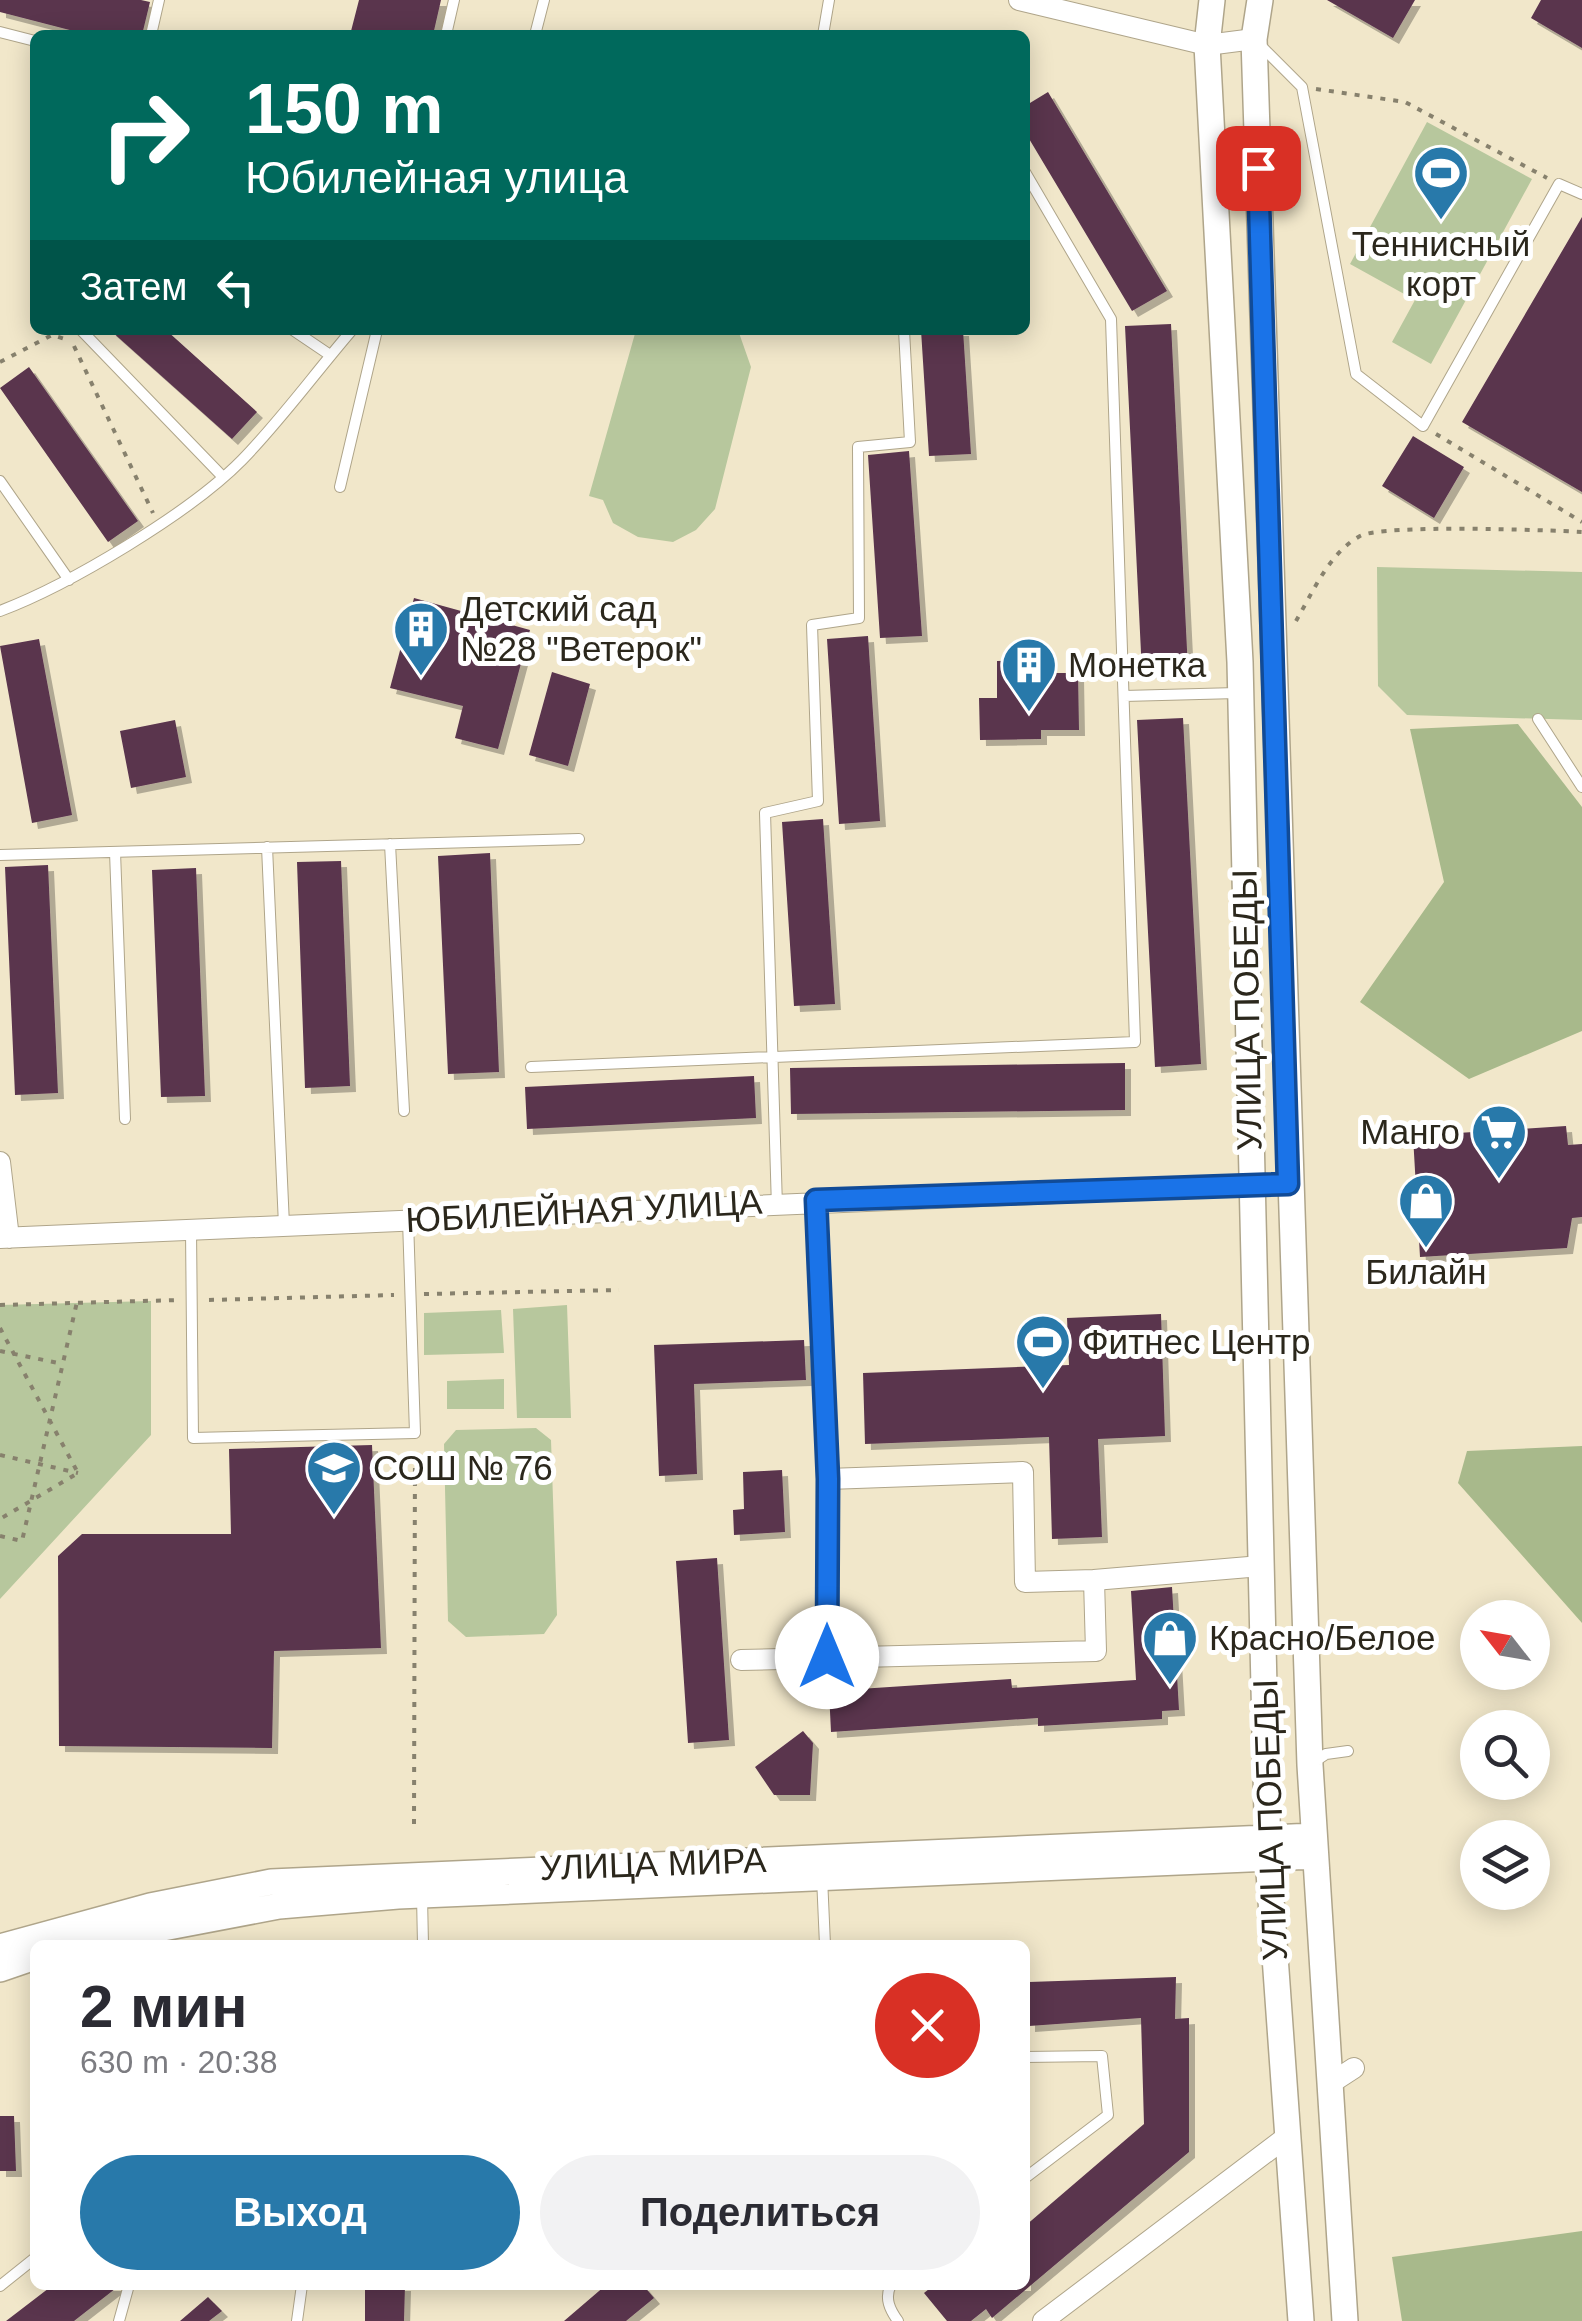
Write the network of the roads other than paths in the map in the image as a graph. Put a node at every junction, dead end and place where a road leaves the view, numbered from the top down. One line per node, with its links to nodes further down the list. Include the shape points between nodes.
1 (159, 0): 8 (lane)
2 (454, 0): 9 (lane)
3 (544, 0): 10 (lane)
4 (830, 0): 11 (lane)
5 (1019, 0): 15 (street)
6 (1212, 0): 15 (street, УЛИЦА ПОБЕДЫ)
7 (1260, 0): 14 (street, УЛИЦА ПОБЕДЫ)
8 (151, 30)
9 (447, 30)
10 (536, 30)
11 (824, 30)
12 (0, 32): 13 (lane)
13 (30, 39)
14 (1254, 39): 15 (street); 17 (lane, via 1302,87 1356,374 1423,426 1559,184); 44 (street, УЛИЦА ПОБЕДЫ)
15 (1207, 45): 29 (street, УЛИЦА ПОБЕДЫ)
16 (1030, 181): 30 (lane, via 1111,319)
17 (1582, 194)
18 (86, 335): 24 (lane)
19 (300, 335): 23 (lane)
20 (348, 335): 23 (lane)
21 (376, 335): 26 (lane)
22 (904, 335): 38 (lane, via 910,442 858,447 859,618 812,624 818,802 765,812)
23 (330, 356): 24 (lane)
24 (222, 476): 27 (lane)
25 (0, 481): 27 (lane)
26 (340, 487)
27 (69, 580): 28 (lane)
28 (0, 611)
29 (1240, 693): 30 (lane); 43 (street, УЛИЦА ПОБЕДЫ)
30 (1124, 696): 38 (lane, via 1135,1042)
31 (1538, 718): 32 (lane)
32 (1582, 788)
33 (579, 839): 34 (lane)
34 (390, 844): 35 (lane); 40 (lane)
35 (267, 848): 36 (lane); 48 (lane)
36 (115, 852): 37 (lane); 41 (lane)
37 (0, 855)
38 (772, 1057): 39 (lane); 46 (lane)
39 (531, 1067)
40 (404, 1111)
41 (125, 1118)
42 (0, 1162): 50 (street)
43 (1251, 1184): 44 (street, ЮБИЛЕЙНАЯ УЛИЦА); 45 (street, ЮБИЛЕЙНАЯ УЛИЦА); 52 (street, УЛИЦА ПОБЕДЫ)
44 (1288, 1184): 57 (street, УЛИЦА ПОБЕДЫ)
45 (816, 1200): 46 (street, ЮБИЛЕЙНАЯ УЛИЦА); 51 (street)
46 (777, 1205): 47 (street, ЮБИЛЕЙНАЯ УЛИЦА)
47 (408, 1220): 48 (street, ЮБИЛЕЙНАЯ УЛИЦА); 49 (lane, via 415,1433 193,1438)
48 (284, 1225): 49 (street, ЮБИЛЕЙНАЯ УЛИЦА)
49 (191, 1230): 50 (street, ЮБИЛЕЙНАЯ УЛИЦА)
50 (4, 1238)
51 (828, 1479): 53 (street, via 1023,1472 1025,1582); 54 (street)
52 (1261, 1566): 53 (street); 59 (street, УЛИЦА ПОБЕДЫ)
53 (1094, 1580): 54 (street, via 1096,1651)
54 (827, 1657): 55 (street)
55 (741, 1660)
56 (1348, 1751): 57 (lane)
57 (1310, 1765): 58 (street, УЛИЦА ПОБЕДЫ)
58 (1314, 1846): 59 (street, УЛИЦА МИРА); 72 (street, УЛИЦА ПОБЕДЫ)
59 (1268, 1848): 60 (street, УЛИЦА МИРА); 73 (street, УЛИЦА ПОБЕДЫ)
60 (823, 1867): 61 (street, УЛИЦА МИРА); 65 (lane)
61 (422, 1884): 62 (street, УЛИЦА МИРА, via 271,1882); 63 (street, УЛИЦА МИРА); 64 (lane)
62 (50, 1938)
63 (100, 1940)
64 (423, 1940)
65 (825, 1940)
66 (30, 1942): 67 (street, УЛИЦА МИРА)
67 (0, 1947)
68 (30, 1959): 69 (street)
69 (0, 1969)
70 (1030, 2057): 74 (lane, via 1102,2056 1108,2115)
71 (1354, 2068): 72 (street)
72 (1331, 2083): 85 (street, УЛИЦА ПОБЕДЫ)
73 (1285, 2138): 83 (street); 84 (street, УЛИЦА ПОБЕДЫ)
74 (1030, 2174)
75 (30, 2262): 76 (lane)
76 (0, 2286)
77 (128, 2290): 80 (lane)
78 (301, 2290): 81 (lane)
79 (888, 2290): 82 (lane)
80 (120, 2321)
81 (297, 2321)
82 (898, 2321)
83 (1043, 2321)
84 (1301, 2321)
85 (1345, 2321)

